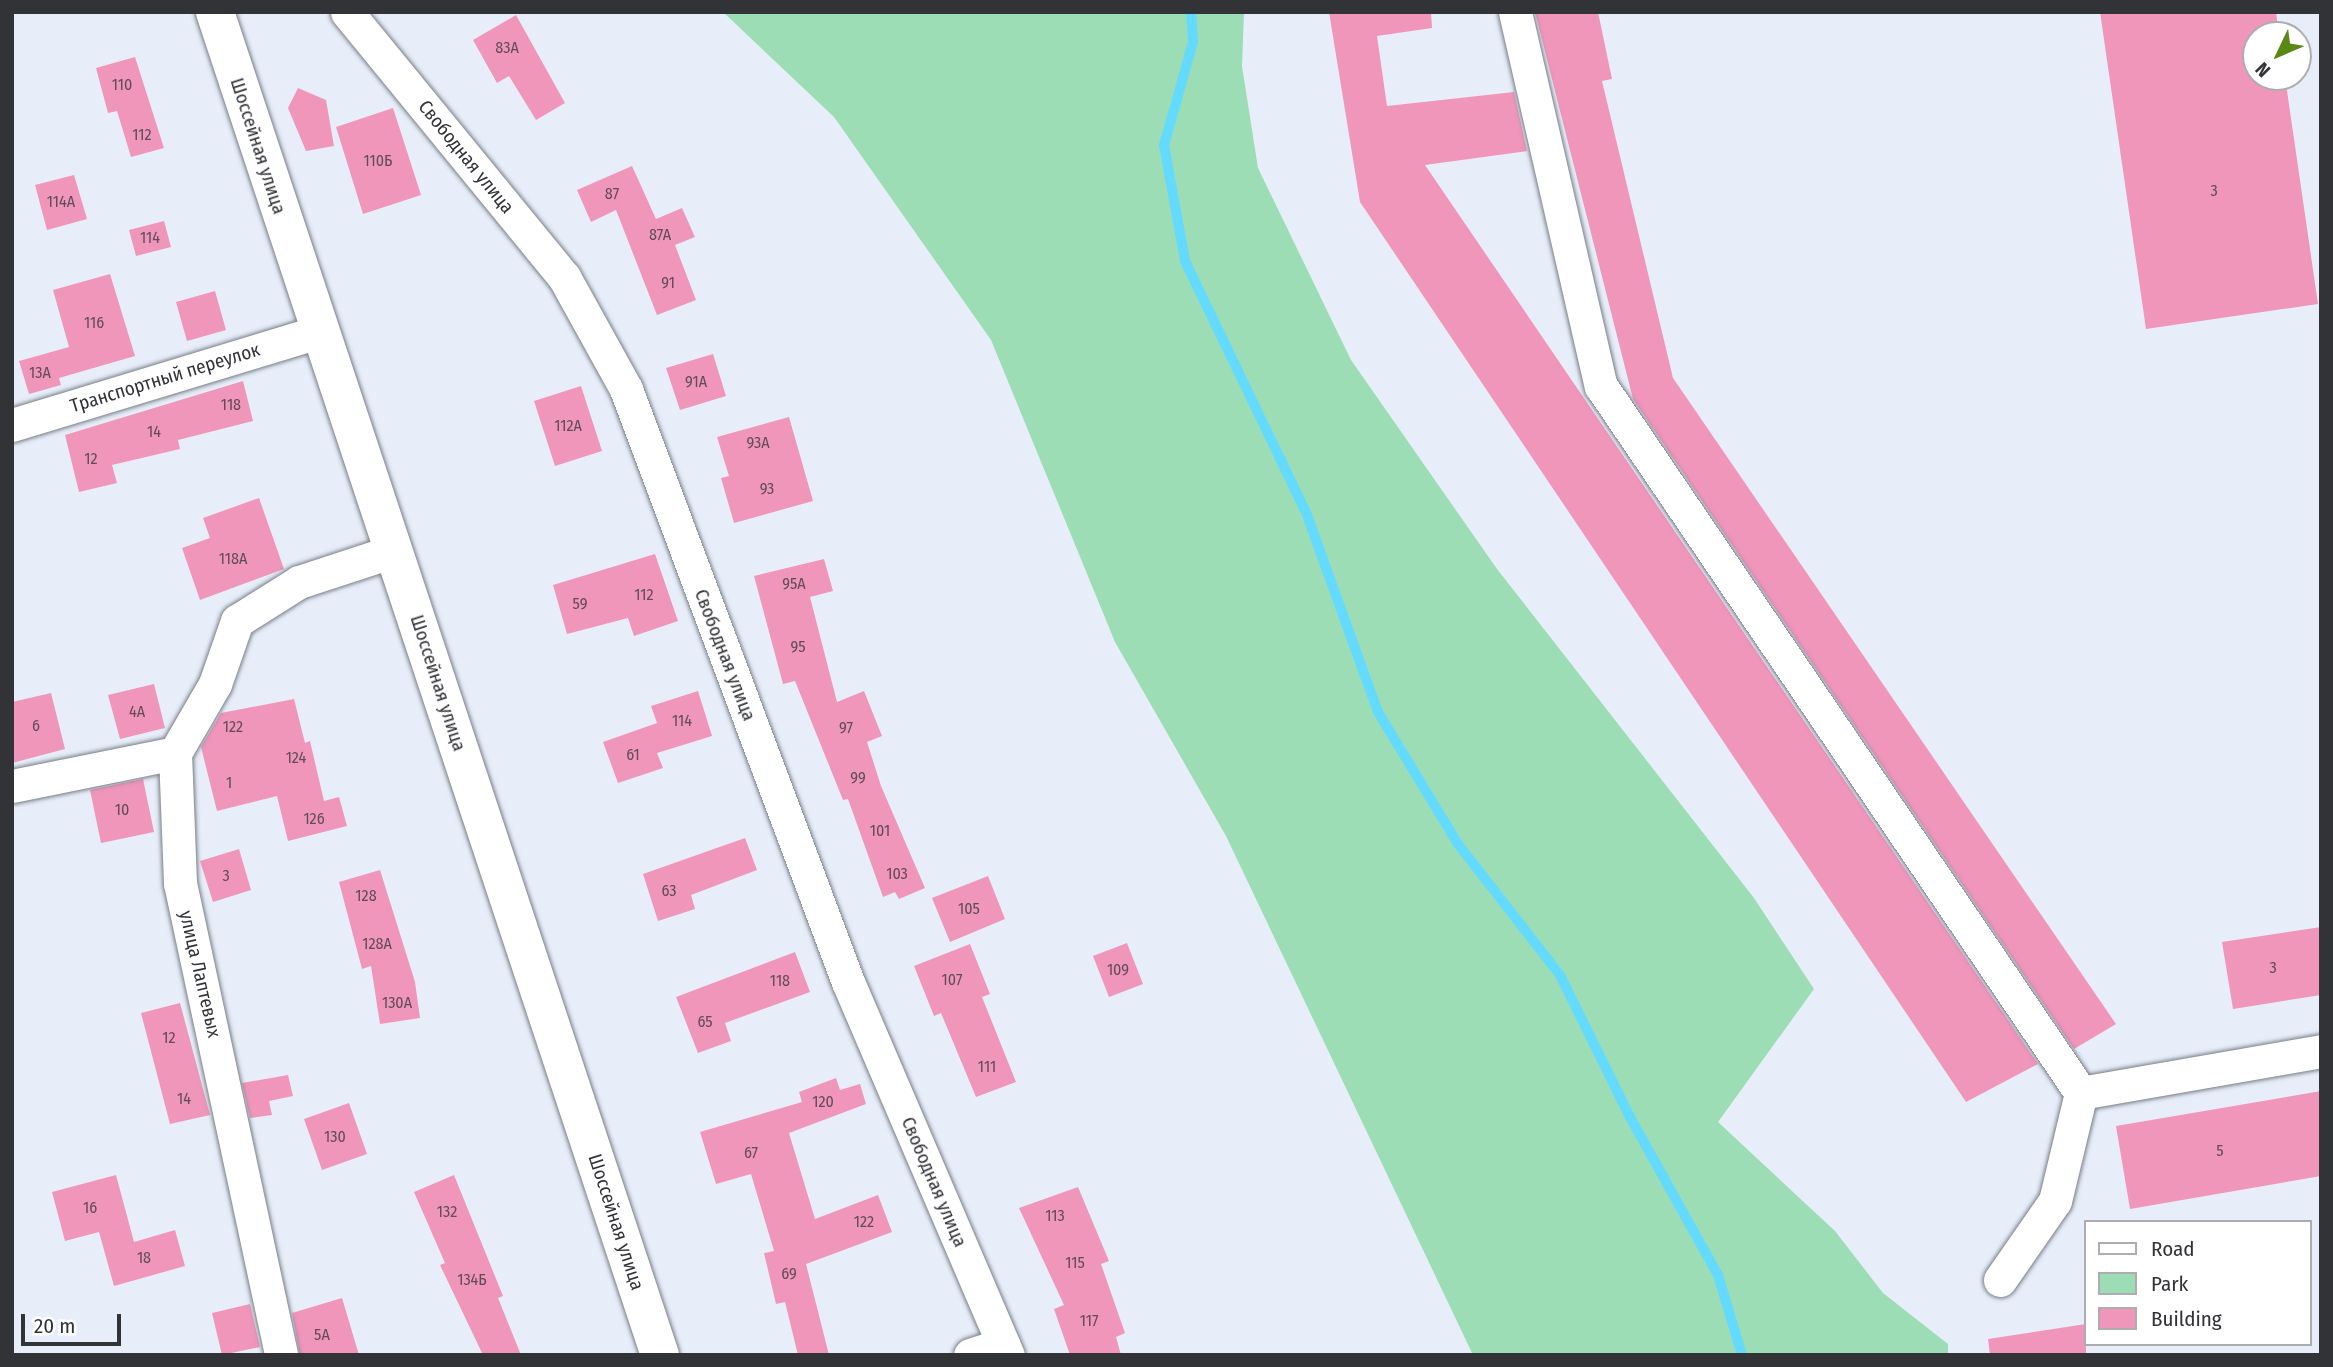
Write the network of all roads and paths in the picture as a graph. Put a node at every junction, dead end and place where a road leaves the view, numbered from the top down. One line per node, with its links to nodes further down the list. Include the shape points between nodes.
1 (215, 12): 4 (main road, Шоссейная улица)
2 (347, 12): 12 (street, Свободная улица, via 564,277 626,389 848,982)
3 (1515, 12): 10 (street, via 1601,386)
4 (319, 332): 5 (street, Транспортный переулок); 6 (main road, Шоссейная улица)
5 (12, 425)
6 (394, 551): 7 (street, via 299,582 237,621 215,684); 14 (main road, Шоссейная улица)
7 (175, 753): 8 (street); 13 (street, улица Лаптевых, via 180,883)
8 (12, 786)
9 (2321, 1051): 10 (street)
10 (2081, 1094): 11 (street, via 2055,1201)
11 (2000, 1280)
12 (1006, 1349): 15 (street)
13 (281, 1355)
14 (660, 1355)
15 (970, 1355)

